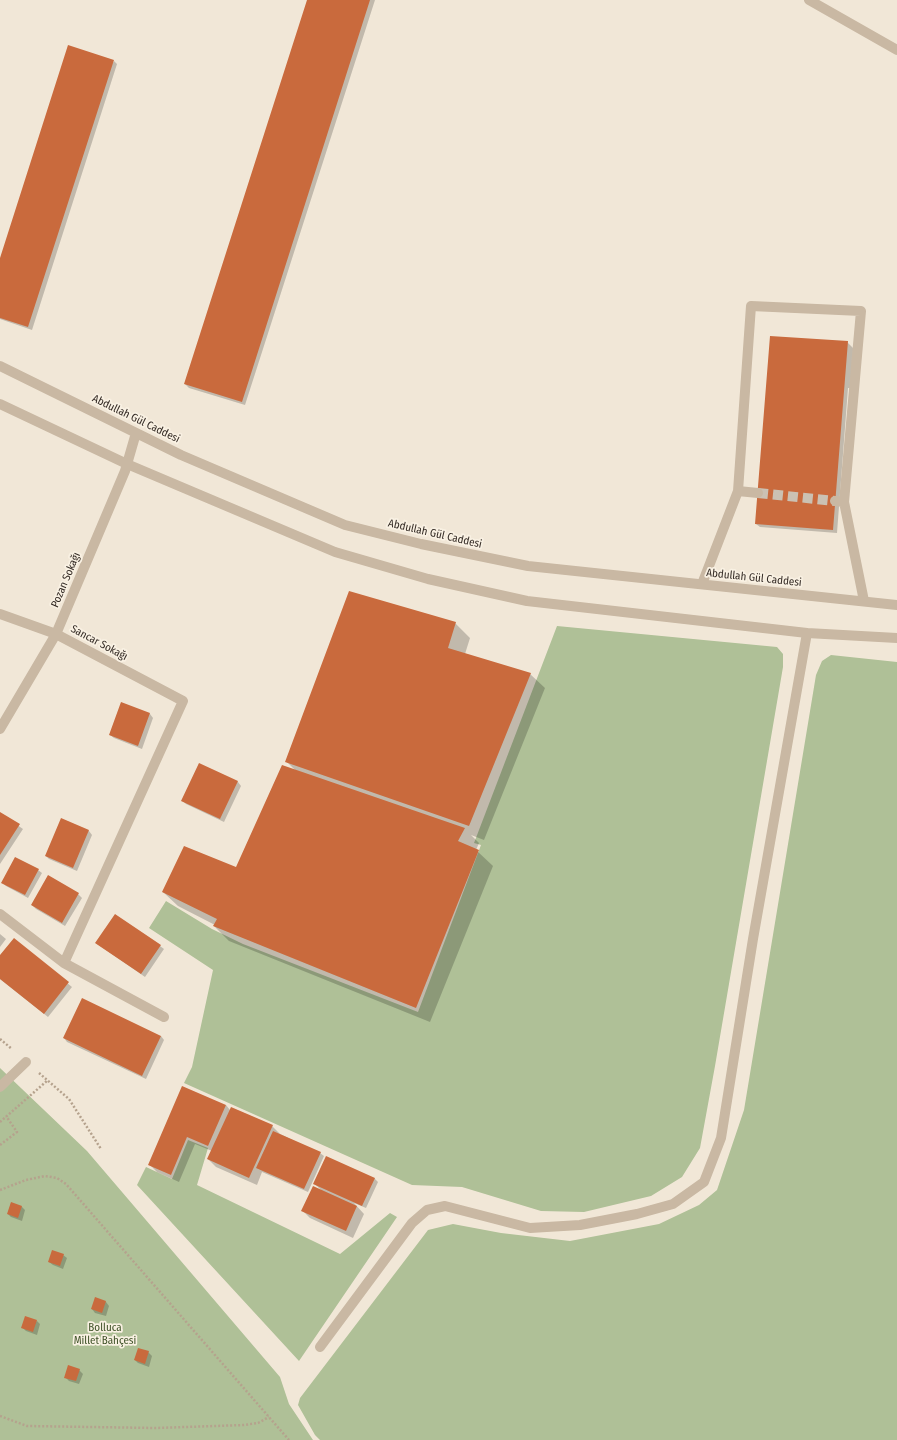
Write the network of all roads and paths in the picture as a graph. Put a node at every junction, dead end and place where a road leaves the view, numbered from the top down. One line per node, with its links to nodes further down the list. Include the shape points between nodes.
1 (809, 0): 2 (street)
2 (897, 50)
3 (0, 366): 5 (street, Abdullah Gül Caddesi)
4 (0, 404): 6 (street)
5 (136, 433): 6 (street, Pozan Sokağı); 9 (street, Abdullah Gül Caddesi, via 345,525 528,566)
6 (127, 464): 13 (street, via 335,552 428,579 527,601); 14 (street, Pozan Sokağı)
7 (738, 491): 8 (street); 9 (street); 10 (street, via 751,306 861,311 840,501)
8 (758, 493)
9 (702, 584): 10 (street, Abdullah Gül Caddesi)
10 (864, 601): 11 (street, Abdullah Gül Caddesi)
11 (897, 605)
12 (0, 614): 14 (street, Sancar Sokağı)
13 (807, 633): 15 (street); 29 (street, via 753,939 722,1138 704,1182 672,1204 580,1225 530,1228 445,1206 427,1210 412,1223)
14 (56, 634): 16 (street, Pozan Sokağı); 18 (street, Sancar Sokağı, via 183,701)
15 (897, 638)
16 (0, 729)
17 (0, 914): 18 (street)
18 (64, 962): 19 (street)
19 (164, 1017)
20 (0, 1039): 21 (path)
21 (26, 1062): 22 (path); 23 (street)
22 (48, 1080): 24 (path); 27 (path, via 69,1099)
23 (0, 1087)
24 (6, 1116): 25 (path); 26 (path, via 17,1132)
25 (0, 1122)
26 (0, 1145)
27 (100, 1149)
28 (0, 1190): 31 (path, via 45,1176 57,1178 66,1184)
29 (320, 1347)
30 (0, 1416): 31 (path, via 27,1426 156,1428 244,1425 258,1423)
31 (269, 1417): 32 (path)
32 (289, 1440)

